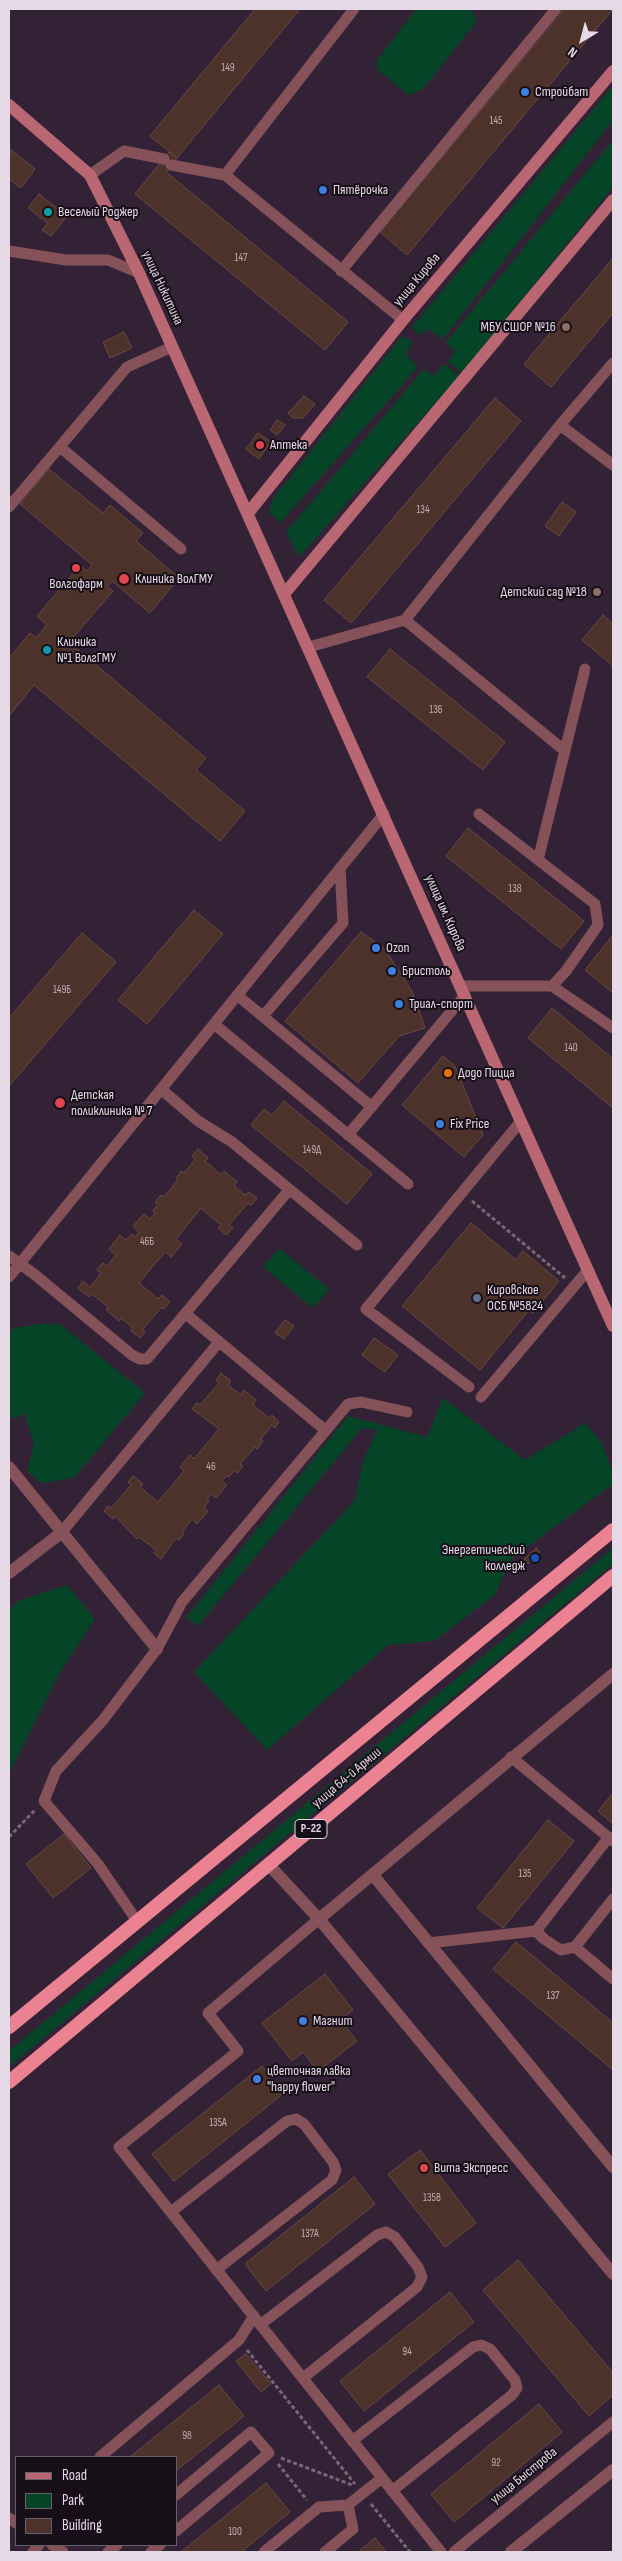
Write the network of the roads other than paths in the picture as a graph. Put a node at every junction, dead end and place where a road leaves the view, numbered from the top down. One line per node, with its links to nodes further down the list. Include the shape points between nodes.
1 (354, 9): 6 (lane)
2 (556, 9): 9 (lane)
3 (613, 71): 11 (main road, улица Кирова)
4 (9, 105): 5 (main road, улица Никитина)
5 (90, 175): 6 (lane, via 124,151); 10 (main road, улица Никитина)
6 (225, 175): 9 (lane)
7 (613, 200): 20 (main road)
8 (9, 251): 10 (lane, via 66,260 108,260)
9 (341, 271): 11 (lane)
10 (139, 273): 12 (main road, улица Никитина)
11 (403, 320): 18 (main road, улица Кирова)
12 (172, 347): 15 (lane, via 127,367); 18 (main road, улица Никитина)
13 (613, 362): 14 (lane)
14 (560, 425): 16 (lane); 21 (lane)
15 (60, 447): 17 (lane); 19 (lane)
16 (613, 466)
17 (9, 507)
18 (248, 512): 20 (main road, улица им. Кирова)
19 (181, 549)
20 (285, 593): 22 (main road, улица им. Кирова)
21 (405, 620): 22 (lane); 24 (lane)
22 (309, 647): 25 (main road, улица им. Кирова)
23 (585, 670): 24 (lane)
24 (565, 751): 27 (lane)
25 (384, 814): 28 (lane); 30 (main road, улица им. Кирова)
26 (479, 814): 27 (lane)
27 (538, 860): 29 (lane, via 595,904 598,925)
28 (340, 868): 31 (lane); 33 (lane, via 343,923)
29 (552, 986): 30 (lane); 34 (lane)
30 (463, 991): 38 (lane); 39 (main road, улица им. Кирова)
31 (237, 995): 33 (lane); 35 (lane)
32 (613, 1014): 34 (lane)
33 (264, 1016): 38 (lane)
34 (602, 1019): 36 (lane)
35 (214, 1024): 37 (lane); 40 (lane)
36 (613, 1028)
37 (161, 1090): 42 (lane, via 198,1121 232,1142); 45 (lane)
38 (372, 1107): 40 (lane)
39 (521, 1121): 46 (main road, улица им. Кирова); 51 (lane, via 366,1309)
40 (348, 1135): 41 (lane)
41 (408, 1184)
42 (289, 1190): 43 (lane); 48 (lane)
43 (357, 1246)
44 (9, 1256): 45 (lane)
45 (19, 1264): 47 (lane); 48 (lane, via 140,1359 147,1359 153,1354)
46 (588, 1270): 49 (main road, улица им. Кирова); 52 (lane)
47 (9, 1277)
48 (186, 1314): 50 (lane)
49 (613, 1326)
50 (219, 1342): 54 (lane); 57 (lane)
51 (469, 1388)
52 (481, 1397)
53 (407, 1412): 54 (lane, via 354,1402 348,1404)
54 (325, 1430): 60 (lane, via 182,1602)
55 (9, 1467): 57 (street)
56 (613, 1530): 68 (highway, улица 64-й Армии)
57 (61, 1533): 58 (street); 60 (street)
58 (9, 1573)
59 (613, 1576): 64 (highway, улица 64-й Армии / Р-22)
60 (157, 1649): 68 (lane, via 103,1720 56,1772 44,1801 98,1864)
61 (613, 1674): 62 (street)
62 (511, 1757): 63 (lane); 65 (street)
63 (611, 1839): 69 (lane)
64 (269, 1865): 67 (street); 74 (highway, улица 64-й Армии / Р-22)
65 (373, 1875): 67 (street); 70 (street)
66 (613, 1899): 71 (lane)
67 (319, 1919): 76 (lane, via 208,2013 238,2051 119,2147); 78 (street)
68 (138, 1921): 73 (highway, улица 64-й Армии)
69 (536, 1931): 70 (lane); 71 (lane, via 561,1950)
70 (428, 1943): 75 (street)
71 (575, 1947): 72 (lane)
72 (613, 1979)
73 (9, 2027)
74 (9, 2082)
75 (613, 2167)
76 (172, 2212): 77 (lane); 77 (lane, via 287,2121 296,2119 304,2124 333,2162 336,2170 332,2180)
77 (216, 2270): 79 (lane)
78 (613, 2274)
79 (257, 2320): 80 (lane); 80 (lane, via 377,2235 386,2232 395,2237 418,2267 422,2278 417,2287); 83 (lane, via 239,2340)
80 (302, 2378): 82 (lane)
81 (613, 2422): 93 (lane, улица Быстрова)
82 (352, 2441): 85 (lane); 86 (lane, via 473,2347 481,2345 490,2349 517,2388)
83 (101, 2456)
84 (613, 2470): 94 (street)
85 (382, 2478): 86 (lane); 88 (lane)
86 (392, 2491): 92 (lane)
87 (178, 2493): 89 (lane, via 251,2432 269,2453)
88 (348, 2505): 90 (lane, via 319,2507); 91 (lane, via 353,2529)
89 (178, 2529)
90 (264, 2552)
91 (325, 2552)
92 (441, 2552)
93 (454, 2552)
94 (511, 2552)

